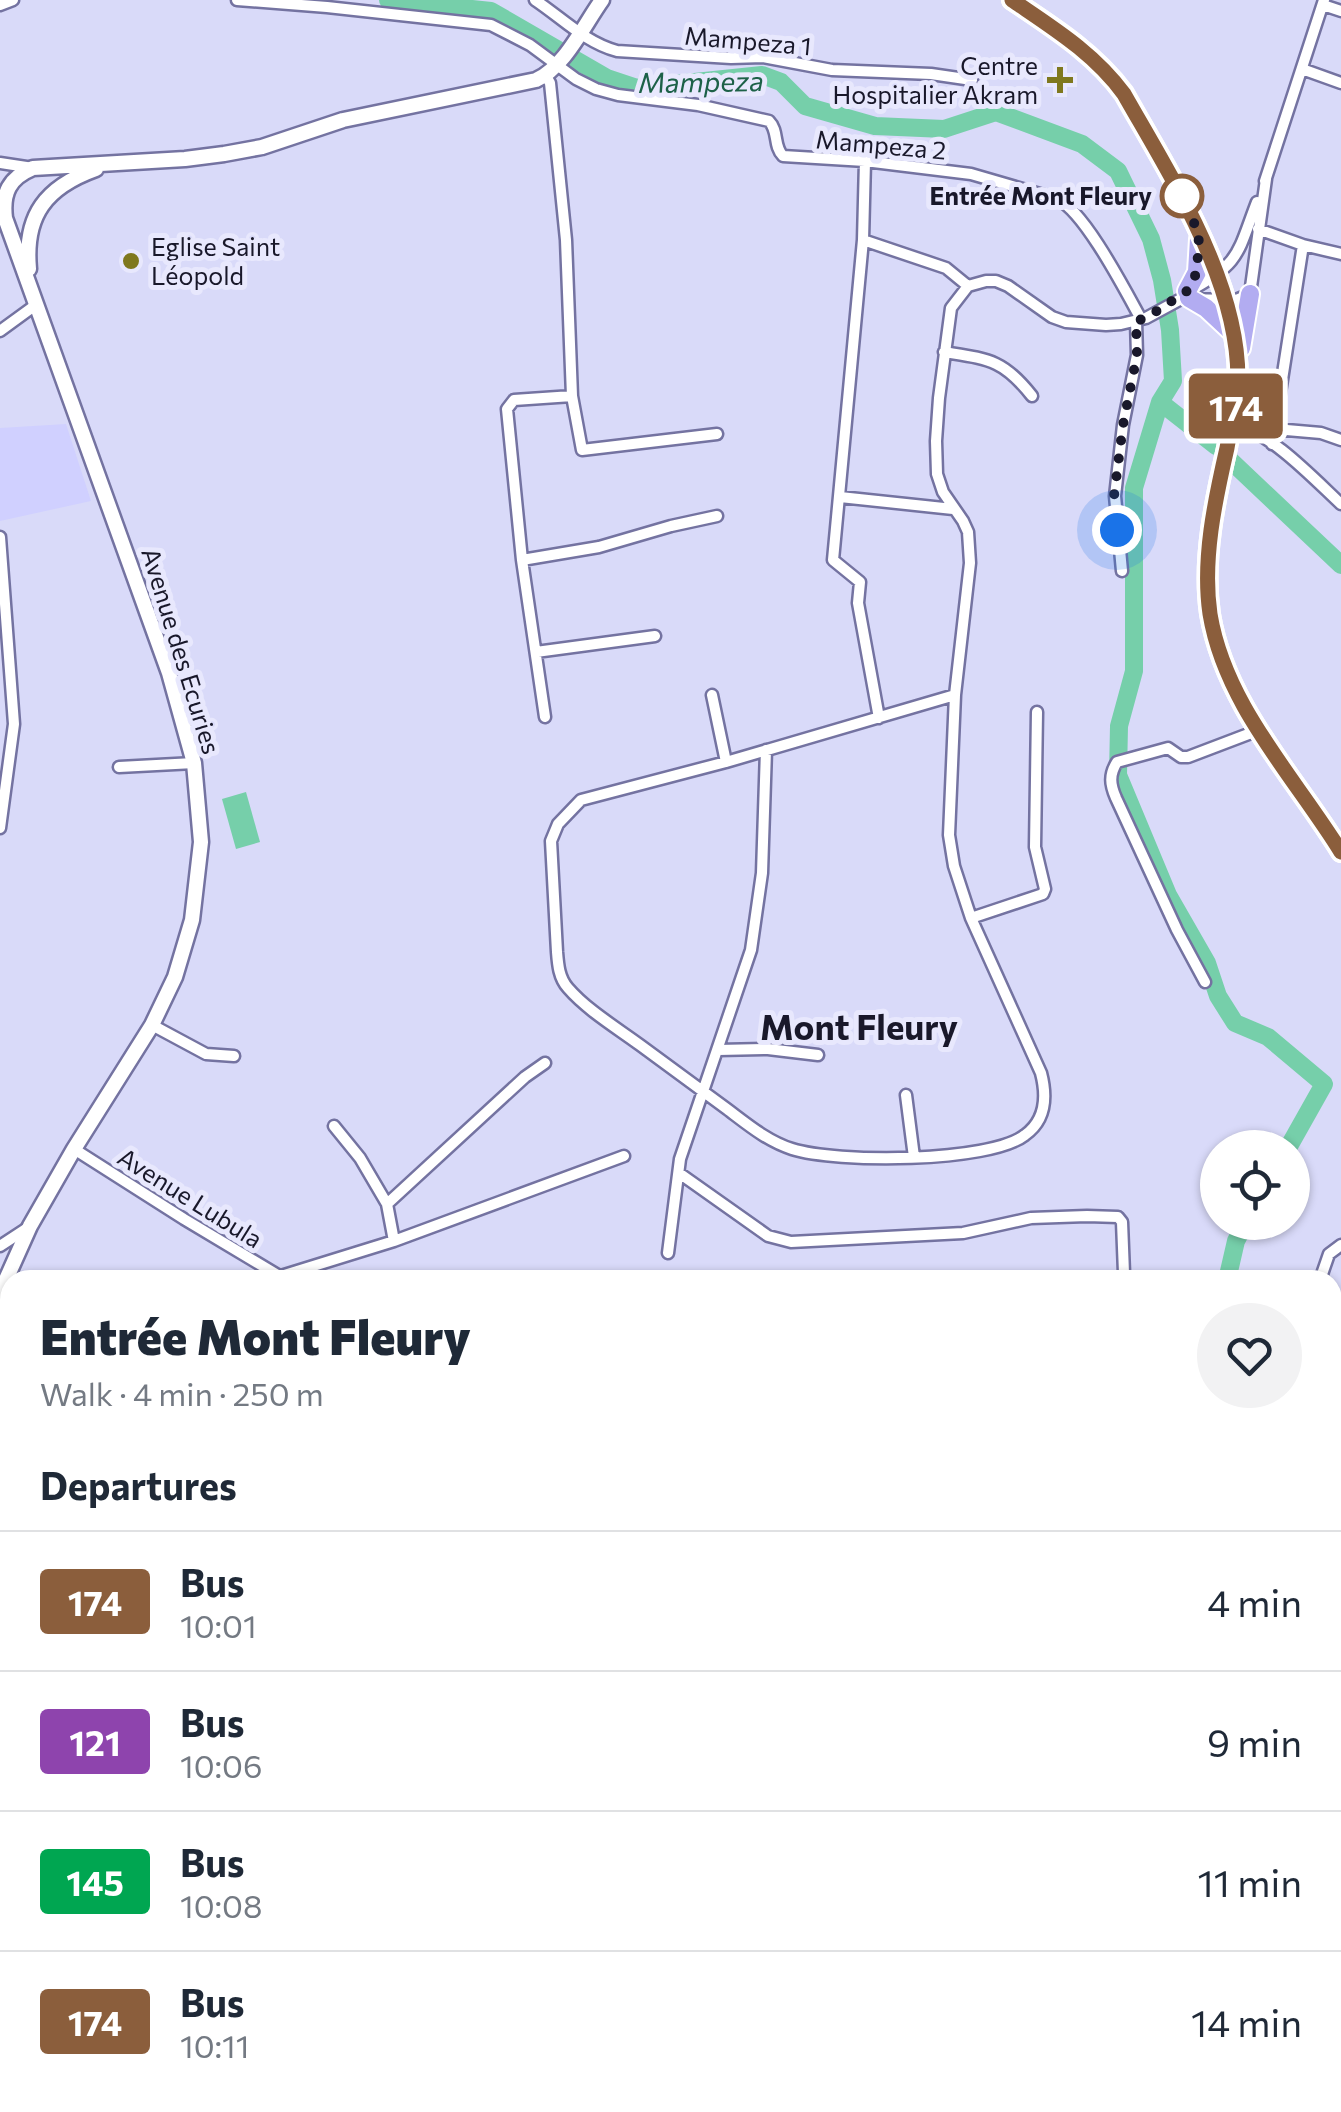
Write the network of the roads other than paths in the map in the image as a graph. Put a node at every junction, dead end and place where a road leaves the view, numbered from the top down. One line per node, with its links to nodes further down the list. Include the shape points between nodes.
1 (13, 0): 7 (street)
2 (238, 0): 10 (street, Mampeza 2, via 491,25)
3 (536, 0): 9 (street, Mampeza 1)
4 (602, 0): 9 (street)
5 (1012, 0): 21 (main road, via 1113,78)
6 (1324, 2): 8 (street); 11 (street)
7 (0, 5)
8 (1341, 10)
9 (578, 35): 10 (street); 12 (street, Mampeza 1, via 617,51)
10 (556, 66): 14 (street, Mampeza 2, via 596,89 766,120 783,156); 16 (street, Avenue des Ecuries, via 536,80 343,120 262,146); 36 (street, via 550,83)
11 (1302, 70): 13 (street); 18 (street)
12 (972, 80)
13 (1341, 83)
14 (865, 161): 22 (street); 31 (street, Mampeza 2, via 982,176 1064,201)
15 (0, 163): 17 (street)
16 (114, 164): 17 (street, Avenue des Ecuries); 29 (street, Avenue des Ecuries, via 58,186 46,200 29,238)
17 (33, 168): 19 (street, Avenue des Ecuries)
18 (1266, 179): 20 (street); 25 (street, via 1239,252)
19 (2, 195): 29 (street, Avenue des Ecuries)
20 (1258, 229): 23 (street); 27 (street)
21 (1199, 234): 25 (main road); 28 (main road, via 1197,272)
22 (862, 240): 26 (street, via 946,268); 43 (street)
23 (1302, 246): 24 (street); 39 (street)
24 (1341, 254)
25 (1217, 276): 28 (street); 30 (main road)
26 (968, 286): 31 (street, via 996,281 1066,322); 34 (street, via 951,308)
27 (1250, 294): 30 (street); 35 (main road)
28 (1184, 296): 30 (street); 31 (street); 33 (main road)
29 (35, 297): 32 (street); 60 (street, Avenue des Ecuries, via 169,673)
30 (1225, 300): 33 (main road)
31 (1142, 319): 49 (street, via 1114,496)
32 (0, 331)
33 (1236, 336): 35 (main road)
34 (944, 352): 37 (street, via 994,362 1015,374); 45 (street, via 937,474)
35 (1238, 363): 38 (main road)
36 (572, 396): 40 (street, via 582,450); 48 (street, via 514,400 507,409)
37 (1032, 396)
38 (1233, 422): 42 (street); 57 (main road, via 1212,530 1210,613 1230,682)
39 (1275, 429): 41 (street); 42 (street)
40 (716, 434)
41 (1341, 440)
42 (1272, 444): 44 (street)
43 (840, 497): 45 (street); 56 (street, via 833,560 860,582)
44 (1341, 504)
45 (953, 509): 53 (street, via 968,532 970,552)
46 (716, 516): 48 (street, via 599,548)
47 (0, 538): 62 (street, via 14,724)
48 (522, 560): 51 (street)
49 (1122, 571)
50 (655, 636): 51 (street)
51 (536, 652): 55 (street)
52 (712, 695): 59 (street)
53 (956, 695): 56 (street); 65 (street, via 949,835)
54 (1037, 712): 65 (street, via 1034,847 1044,894)
55 (546, 716)
56 (878, 718): 58 (street)
57 (1259, 730): 64 (main road); 66 (street, via 1188,757 1168,748 1119,762 1110,783)
58 (766, 750): 59 (street); 68 (street, via 753,934)
59 (726, 762): 72 (street, via 581,800 552,840 564,983)
60 (194, 763): 61 (street); 67 (street, Avenue des Ecuries, via 201,842 192,920)
61 (119, 767)
62 (2, 801): 63 (street)
63 (0, 828)
64 (1341, 852)
65 (971, 918): 77 (street, via 1041,1074 1045,1103 1029,1133 1003,1146)
66 (1205, 982)
67 (152, 1026): 70 (street, via 206,1054); 75 (street, Avenue des Ecuries)
68 (718, 1050): 69 (street); 72 (street)
69 (818, 1054)
70 (234, 1056)
71 (545, 1063): 79 (street)
72 (704, 1093): 77 (street, via 766,1137 805,1153); 78 (street)
73 (906, 1095): 77 (street)
74 (334, 1126): 79 (street)
75 (74, 1149): 80 (street, Avenue des Ecuries); 86 (street, Avenue Lubula)
76 (624, 1156): 81 (street)
77 (914, 1156)
78 (679, 1172): 84 (street); 88 (street, via 768,1236 791,1242 963,1233 1031,1218 1118,1217)
79 (387, 1204): 81 (street)
80 (30, 1226): 83 (street); 85 (street, Avenue des Ecuries)
81 (394, 1241): 87 (street)
82 (1341, 1245): 89 (street)
83 (0, 1246)
84 (668, 1253)
85 (9, 1270)
86 (267, 1270)
87 (309, 1270)
88 (1124, 1270)
89 (1323, 1270)

